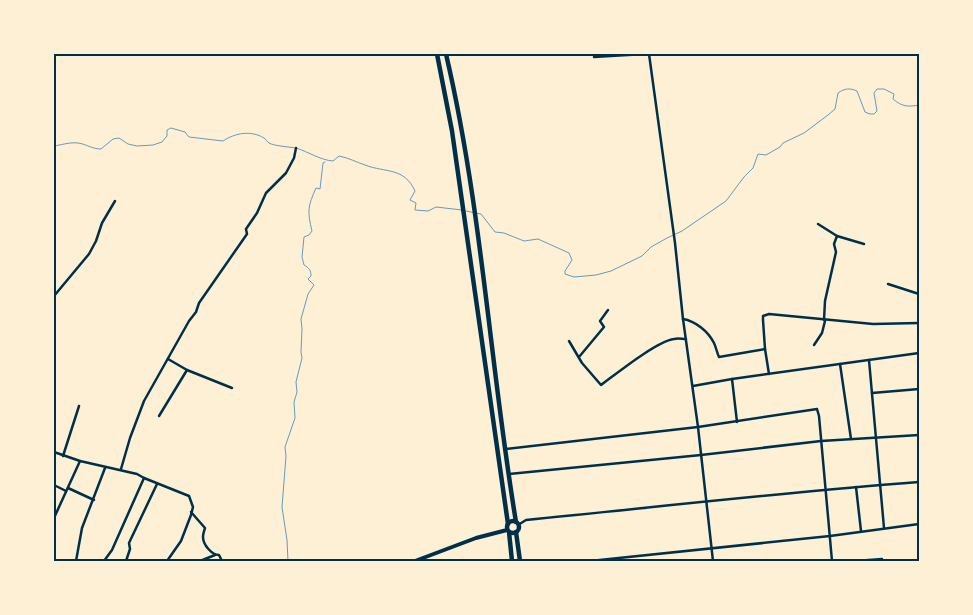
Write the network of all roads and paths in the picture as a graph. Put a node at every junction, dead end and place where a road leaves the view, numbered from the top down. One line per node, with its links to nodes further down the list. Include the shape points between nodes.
1 (438, 54): 64 (main road, via 461,189)
2 (446, 54): 42 (main road, via 478,231)
3 (645, 54): 5 (street)
4 (649, 54): 15 (street)
5 (594, 57)
6 (296, 148): 24 (street, via 286,173 266,193 246,229 247,234 199,303)
7 (115, 201): 13 (street, via 88,254)
8 (818, 224): 9 (street)
9 (837, 236): 10 (street); 16 (street)
10 (864, 244)
11 (888, 284): 12 (street)
12 (919, 294)
13 (54, 296)
14 (608, 310): 23 (street, via 600,321 604,326)
15 (683, 319): 18 (street); 21 (street, via 696,324 710,337 719,357)
16 (824, 321): 17 (street); 20 (street, via 822,334); 21 (street, via 773,314 764,316)
17 (919, 323)
18 (686, 339): 23 (street, via 672,338 630,362 601,385); 30 (street)
19 (569, 341): 23 (street)
20 (814, 346)
21 (765, 349): 28 (street)
22 (919, 353): 25 (street)
23 (579, 357)
24 (168, 359): 27 (street); 48 (street, via 144,401)
25 (869, 360): 26 (street); 33 (street)
26 (840, 364): 28 (street); 40 (street)
27 (187, 370): 31 (street); 35 (street)
28 (769, 374): 29 (street)
29 (732, 379): 30 (street); 36 (street)
30 (693, 386): 37 (street)
31 (232, 388)
32 (919, 389): 33 (street)
33 (872, 393): 39 (street)
34 (79, 406): 45 (street)
35 (159, 416)
36 (737, 422): 37 (street); 41 (street, via 817,409)
37 (698, 427): 42 (street); 44 (street)
38 (919, 435): 39 (street)
39 (877, 437): 40 (street); 54 (street)
40 (851, 439): 41 (street)
41 (821, 441): 44 (street); 57 (street)
42 (505, 449): 49 (main road)
43 (54, 452): 45 (street)
44 (701, 455): 49 (street); 60 (street)
45 (63, 456): 46 (street)
46 (80, 461): 47 (street); 56 (street)
47 (105, 467): 48 (street); 59 (street)
48 (121, 469): 50 (street)
49 (508, 474): 63 (main road)
50 (144, 478): 52 (street); 75 (street)
51 (919, 482): 54 (street)
52 (157, 484): 61 (street, via 189,496); 76 (street, via 129,543)
53 (54, 485): 58 (street)
54 (881, 485): 55 (street); 66 (street)
55 (856, 487): 57 (street); 68 (street)
56 (68, 488): 58 (street); 59 (street)
57 (825, 489): 60 (street); 70 (street)
58 (66, 491): 62 (street)
59 (94, 500): 74 (street, via 82,528)
60 (706, 503): 63 (street); 71 (street)
61 (191, 512): 72 (street, via 205,528 204,542); 77 (street, via 181,541)
62 (54, 518)
63 (517, 523): 64 (main road); 69 (main road, via 519,529)
64 (508, 524): 67 (main road)
65 (919, 524): 66 (street)
66 (884, 528): 68 (street)
67 (508, 531): 69 (main road); 80 (main road, via 476,538); 81 (main road)
68 (861, 531): 70 (street)
69 (516, 532): 82 (main road)
70 (830, 536): 71 (street); 85 (street)
71 (711, 549): 83 (street); 84 (street)
72 (215, 555): 78 (street); 79 (street, via 219,555)
73 (882, 560): 86 (street)
74 (76, 561)
75 (104, 561)
76 (126, 561)
77 (167, 561)
78 (200, 561)
79 (222, 561)
80 (415, 561)
81 (512, 561)
82 (520, 561)
83 (590, 561)
84 (713, 561)
85 (832, 561)
86 (855, 561)

